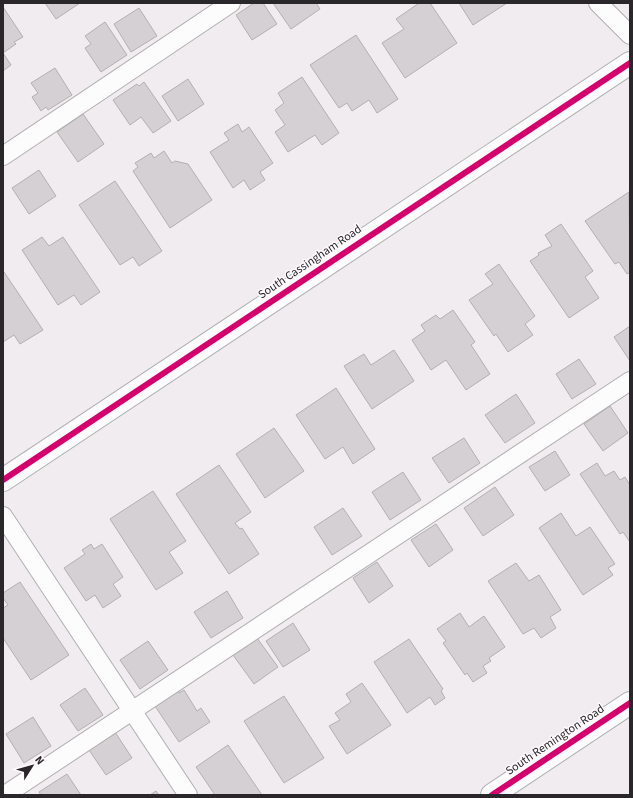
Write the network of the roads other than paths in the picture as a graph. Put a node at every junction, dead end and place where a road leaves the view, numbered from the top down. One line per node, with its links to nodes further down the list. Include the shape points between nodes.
1 (231, 3): 5 (lane)
2 (598, 3): 3 (lane)
3 (630, 35)
4 (630, 63): 7 (street, South Cassingham Road)
5 (3, 156)
6 (630, 381): 10 (lane)
7 (3, 480)
8 (3, 516): 10 (lane)
9 (630, 703): 13 (street, South Remington Road)
10 (132, 711): 11 (lane); 12 (lane)
11 (5, 795)
12 (188, 795)
13 (492, 795)

